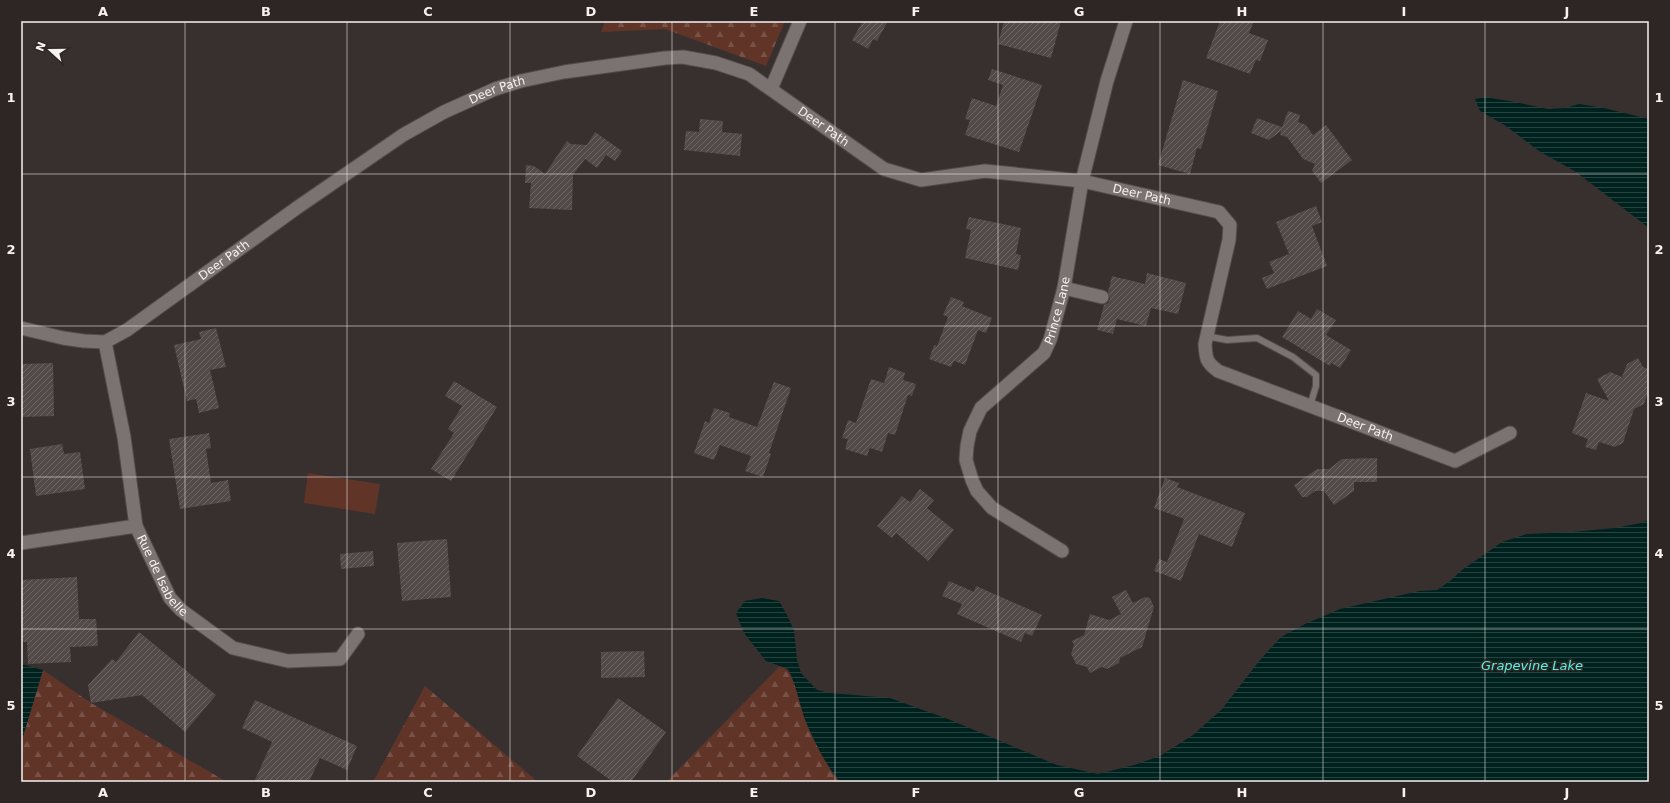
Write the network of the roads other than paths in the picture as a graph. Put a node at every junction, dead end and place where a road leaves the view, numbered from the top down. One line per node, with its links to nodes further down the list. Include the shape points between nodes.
1 (800, 21): 3 (street)
2 (1126, 21): 4 (street, Prince Lane, via 1107,80)
3 (771, 89): 4 (street, Deer Path, via 884,169 921,180 985,171); 9 (street, Deer Path, via 749,74 716,63 684,57 564,72 495,88 403,135 127,330)
4 (1082, 182): 5 (street, Prince Lane); 8 (street, Deer Path, via 1219,212 1230,225 1229,240)
5 (1064, 288): 6 (street); 14 (street, Prince Lane, via 1044,353 981,408 970,431 966,458 977,491 992,508)
6 (1102, 297)
7 (21, 328): 9 (street, via 63,338)
8 (1206, 336): 10 (street, Deer Path, via 1206,359 1218,371); 10 (lane, via 1226,340 1257,338 1293,357 1316,375 1316,386)
9 (105, 342): 12 (street, Rue de Isabelle, via 124,437)
10 (1310, 406): 11 (street, Deer Path, via 1455,461)
11 (1510, 433)
12 (136, 526): 13 (street); 15 (street, Rue de Isabelle, via 170,598 181,610 233,648 288,661 340,659)
13 (21, 543)
14 (1062, 551)
15 (358, 634)

